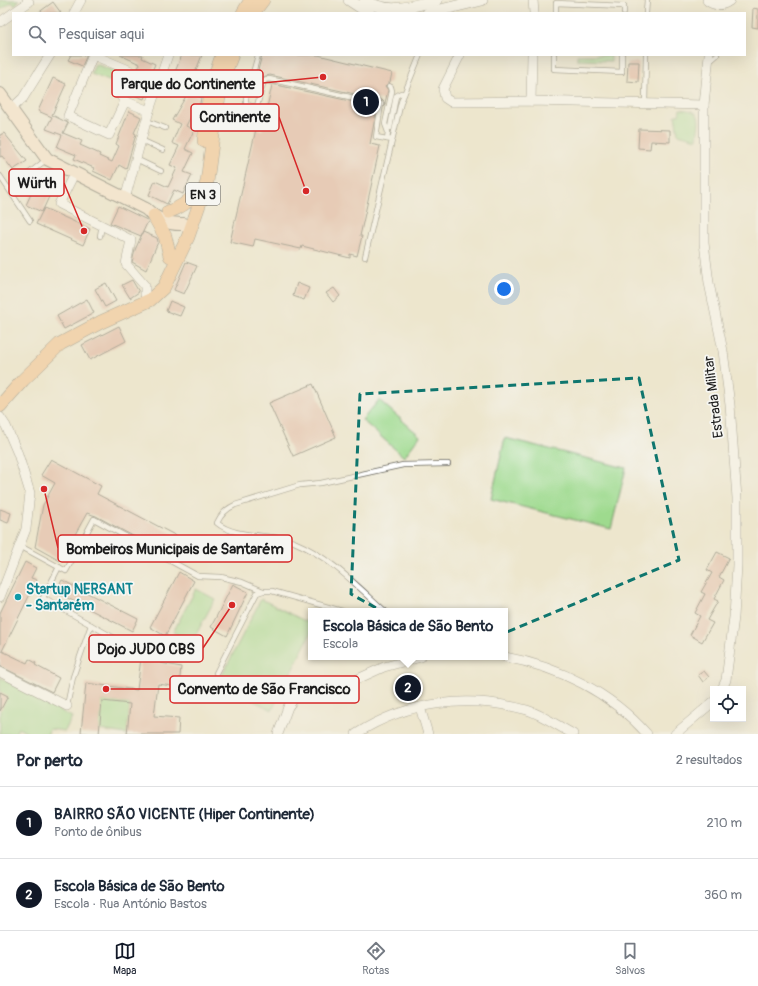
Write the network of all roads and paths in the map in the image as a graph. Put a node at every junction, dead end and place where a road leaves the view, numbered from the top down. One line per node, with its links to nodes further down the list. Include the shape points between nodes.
1 (81, 0): 16 (street)
2 (251, 0): 17 (main road)
3 (263, 0): 18 (main road)
4 (349, 0): 19 (street)
5 (366, 0): 6 (street, via 384,9 399,10)
6 (437, 0)
7 (482, 0): 13 (street)
8 (526, 0): 14 (street)
9 (647, 0): 24 (lane)
10 (29, 1): 15 (street)
11 (708, 1): 12 (street, via 717,4); 25 (street)
12 (727, 2): 26 (street)
13 (467, 4): 20 (street); 21 (lane)
14 (533, 7)
15 (14, 12)
16 (75, 12)
17 (244, 12)
18 (254, 12)
19 (367, 12)
20 (432, 12)
21 (455, 12)
22 (556, 12): 23 (lane, via 556,3 624,6)
23 (624, 12)
24 (646, 12)
25 (712, 12)
26 (719, 12)
27 (12, 14): 28 (street)
28 (0, 22)
29 (49, 56): 50 (street, via 24,98)
30 (93, 56): 46 (street, via 68,116 109,135)
31 (95, 56): 46 (street, via 129,70 120,92)
32 (168, 56): 51 (street)
33 (222, 56): 65 (main road, EN 3, via 210,90 201,175)
34 (232, 56): 71 (main road, EN 3, via 223,78 216,112 207,182)
35 (258, 56): 55 (lane, via 246,98 246,103 250,106 257,106 264,80 270,79 381,104 376,137)
36 (420, 56): 45 (lane)
37 (460, 56): 47 (street, via 443,89 445,98 451,102)
38 (532, 56): 47 (street)
39 (554, 56): 40 (lane, via 554,70 622,72)
40 (622, 56)
41 (646, 56): 48 (lane)
42 (709, 59): 49 (street, Estrada Militar)
43 (389, 86): 55 (lane, via 392,91 385,124)
44 (0, 94): 50 (main road)
45 (404, 94): 54 (lane, via 399,93 396,96); 57 (lane)
46 (125, 101): 51 (street)
47 (531, 101): 48 (street)
48 (645, 103): 49 (street)
49 (704, 105): 92 (street, Estrada Militar, via 704,244 723,351 738,498 734,618)
50 (10, 110): 59 (main road)
51 (149, 111): 52 (street)
52 (147, 121): 53 (lane); 56 (street)
53 (165, 128)
54 (390, 128)
55 (387, 139): 57 (lane)
56 (141, 140): 58 (lane); 60 (street)
57 (392, 140): 74 (lane)
58 (163, 150)
59 (47, 159): 62 (main road); 64 (lane)
60 (136, 159): 61 (lane); 66 (street)
61 (161, 171)
62 (74, 174): 66 (main road); 70 (street, via 59,204)
63 (0, 176): 64 (lane)
64 (9, 189): 69 (lane)
65 (196, 193): 67 (main road, via 183,205); 71 (main road, EN 3)
66 (126, 199): 68 (main road)
67 (168, 212): 68 (main road); 71 (main road)
68 (150, 213): 71 (main road, via 175,225); 73 (main road, via 165,236)
69 (30, 222)
70 (102, 225): 72 (lane); 75 (street, via 131,240 126,264 145,286)
71 (187, 226): 73 (main road, EN 3); 76 (main road, EN 3, via 164,287 150,300)
72 (100, 236)
73 (170, 256): 75 (main road, EN 3, via 159,282)
74 (365, 257)
75 (145, 295): 76 (main road, EN 3)
76 (130, 310): 77 (main road, EN 3, via 60,344)
77 (0, 406)
78 (0, 417): 80 (street, via 18,454 30,493 26,529)
79 (448, 464): 85 (lane, via 403,465 321,483 300,485 227,509 220,516 217,523 227,530 293,542 323,557)
80 (20, 546): 81 (lane); 83 (street)
81 (59, 567): 82 (lane, via 66,571 94,519 198,576 221,576); 86 (lane, via 43,598)
82 (263, 591): 84 (lane, via 272,591); 91 (lane, via 257,593)
83 (0, 597)
84 (332, 608)
85 (382, 608)
86 (91, 625): 87 (lane); 94 (lane, via 73,677)
87 (125, 644)
88 (508, 658): 100 (street, via 547,668 578,680 606,698)
89 (409, 660): 96 (street, via 329,692 298,693 288,707)
90 (0, 672): 94 (street)
91 (216, 673)
92 (723, 686)
93 (710, 705): 101 (street)
94 (67, 706)
95 (420, 707): 97 (street, via 387,717); 98 (street); 99 (street, via 438,702 471,701 500,705 528,710)
96 (278, 734)
97 (356, 734)
98 (428, 734)
99 (573, 734)
100 (647, 734)
101 (675, 734)

